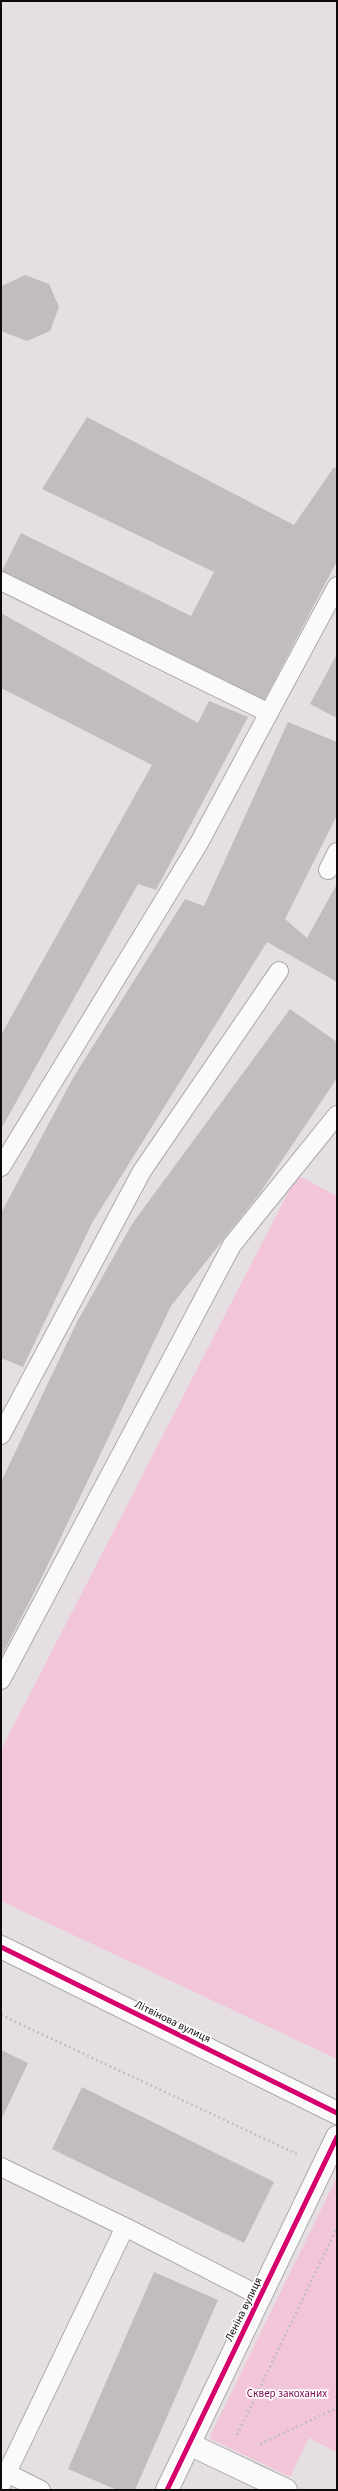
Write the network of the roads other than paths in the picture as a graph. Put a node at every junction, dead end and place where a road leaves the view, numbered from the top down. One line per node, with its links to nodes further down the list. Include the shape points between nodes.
1 (1, 581): 3 (lane)
2 (337, 586): 3 (lane)
3 (269, 713): 8 (lane, via 199,843)
4 (337, 852): 5 (lane)
5 (328, 870)
6 (279, 971): 9 (lane, via 142,1171)
7 (337, 1114): 10 (lane, via 232,1245)
8 (1, 1167)
9 (1, 1435)
10 (1, 1680)
11 (1, 1947): 12 (street, Літвінова вулиця)
12 (337, 2112)
13 (337, 2137): 16 (street, Леніна вулиця)
14 (1, 2167): 15 (lane)
15 (125, 2227): 16 (lane); 18 (lane)
16 (260, 2296): 17 (street, Леніна вулиця)
17 (189, 2444): 20 (street, Леніна вулиця); 21 (street)
18 (4, 2479): 19 (lane)
19 (40, 2490)
20 (167, 2490)
21 (286, 2490)

